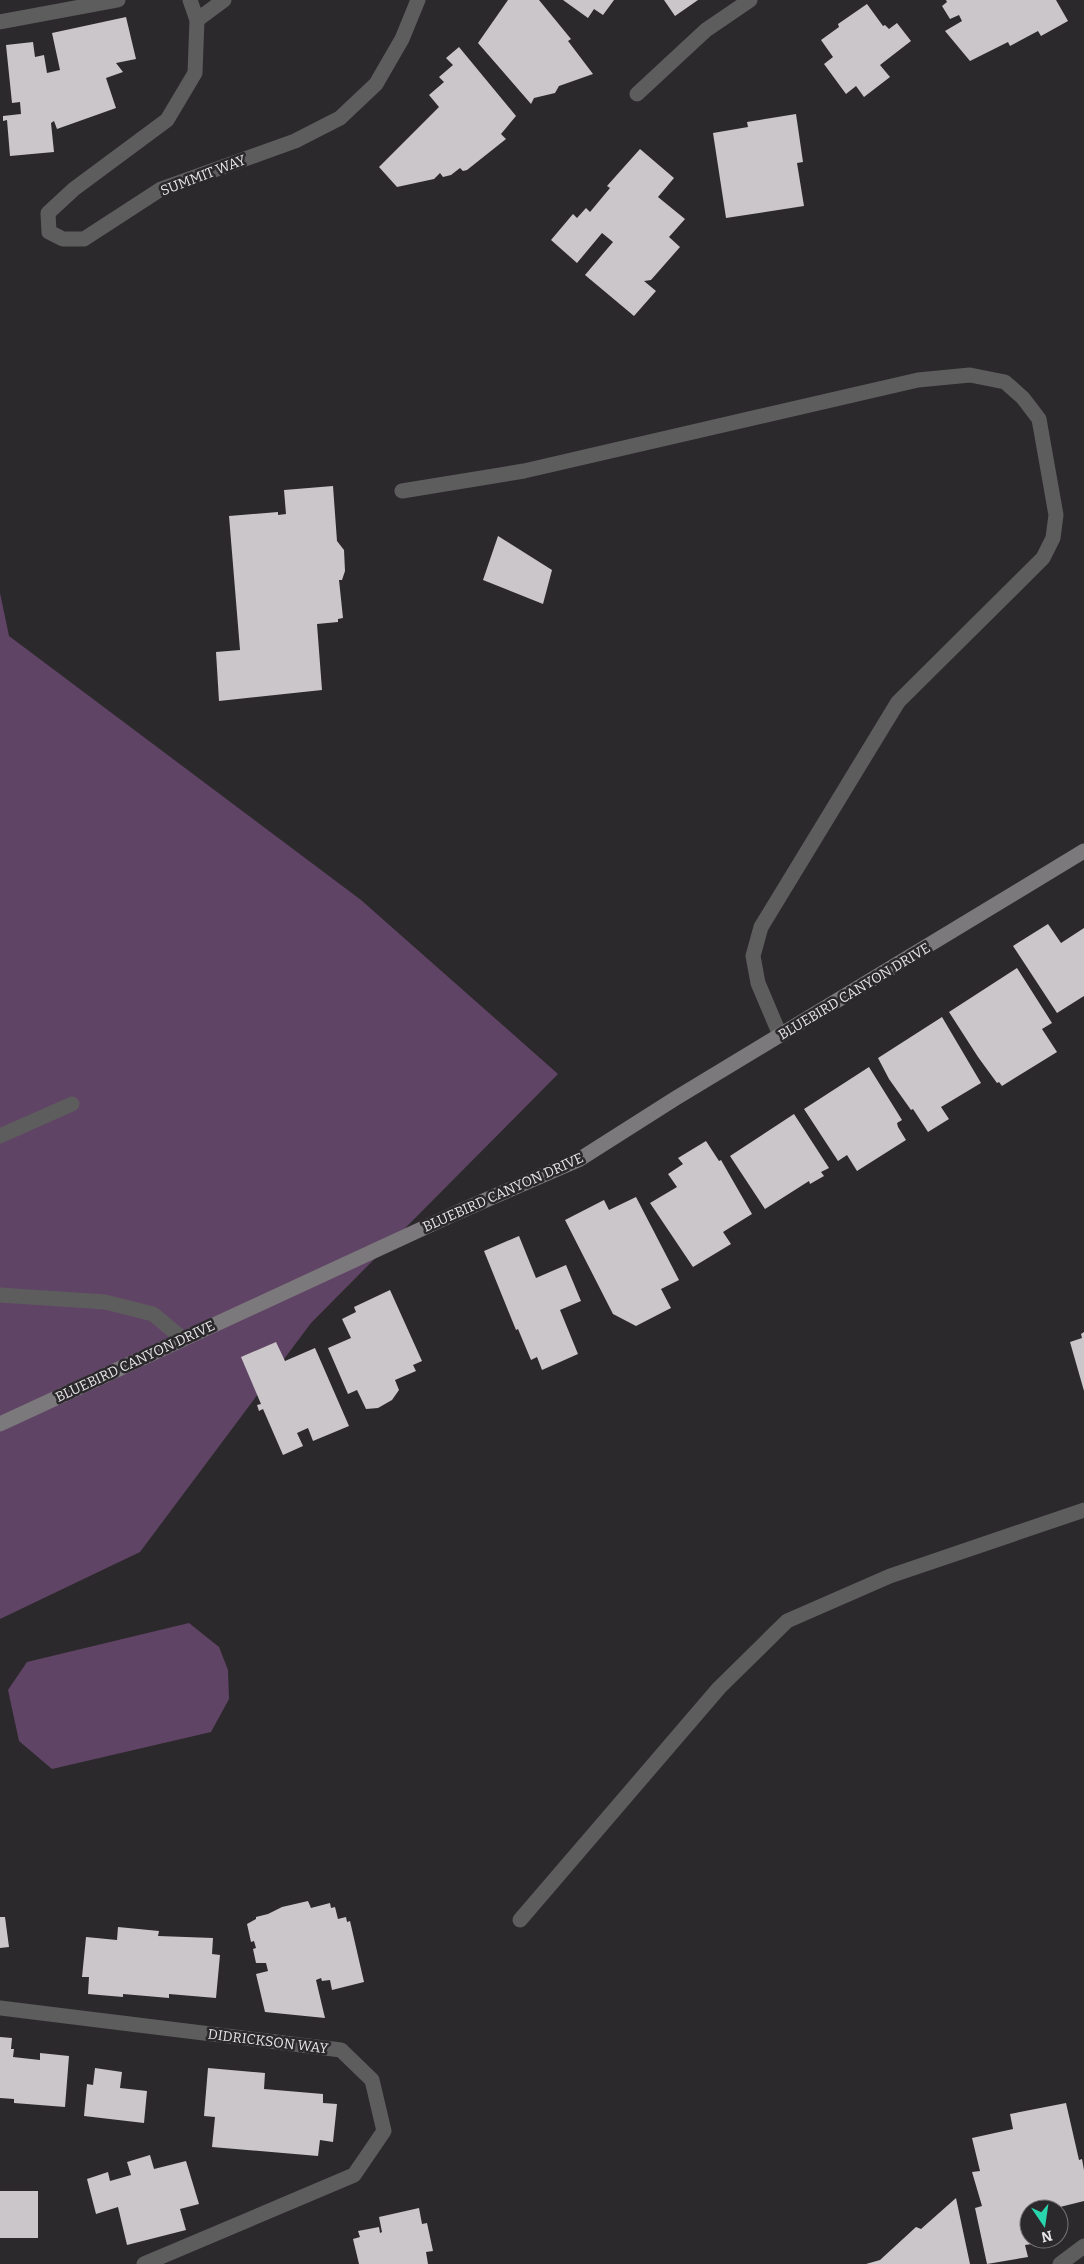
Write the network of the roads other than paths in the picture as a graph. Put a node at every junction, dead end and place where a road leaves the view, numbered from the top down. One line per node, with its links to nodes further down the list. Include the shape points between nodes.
1 (118, 0): 7 (street)
2 (190, 0): 6 (street, SUMMIT WAY)
3 (224, 0): 6 (street)
4 (418, 0): 6 (street, SUMMIT WAY, via 402,39 376,84 340,118 294,141 162,189 84,239 63,239 49,232 48,213 74,189 167,120 195,73)
5 (750, 0): 8 (street, via 706,30)
6 (197, 20)
7 (0, 22)
8 (637, 94)
9 (402, 491): 11 (street, via 524,471 918,380 970,375 1005,382 1039,419 1056,515 1053,538 1043,558 898,702 761,927 753,956 754,965)
10 (1084, 851): 11 (street, BLUEBIRD CANYON DRIVE)
11 (780, 1036): 15 (street, BLUEBIRD CANYON DRIVE, via 580,1159)
12 (72, 1104): 13 (street)
13 (0, 1136)
14 (0, 1294): 15 (street, via 105,1302 153,1314)
15 (183, 1339): 16 (street, BLUEBIRD CANYON DRIVE)
16 (0, 1424)
17 (1084, 1510): 18 (street, via 890,1576 787,1621 719,1688)
18 (520, 1920)
19 (0, 2008): 21 (street, DIDRICKSON WAY, via 341,2050 372,2080 384,2131 354,2174)
20 (1084, 2246): 22 (street)
21 (144, 2264)
22 (1060, 2264)

